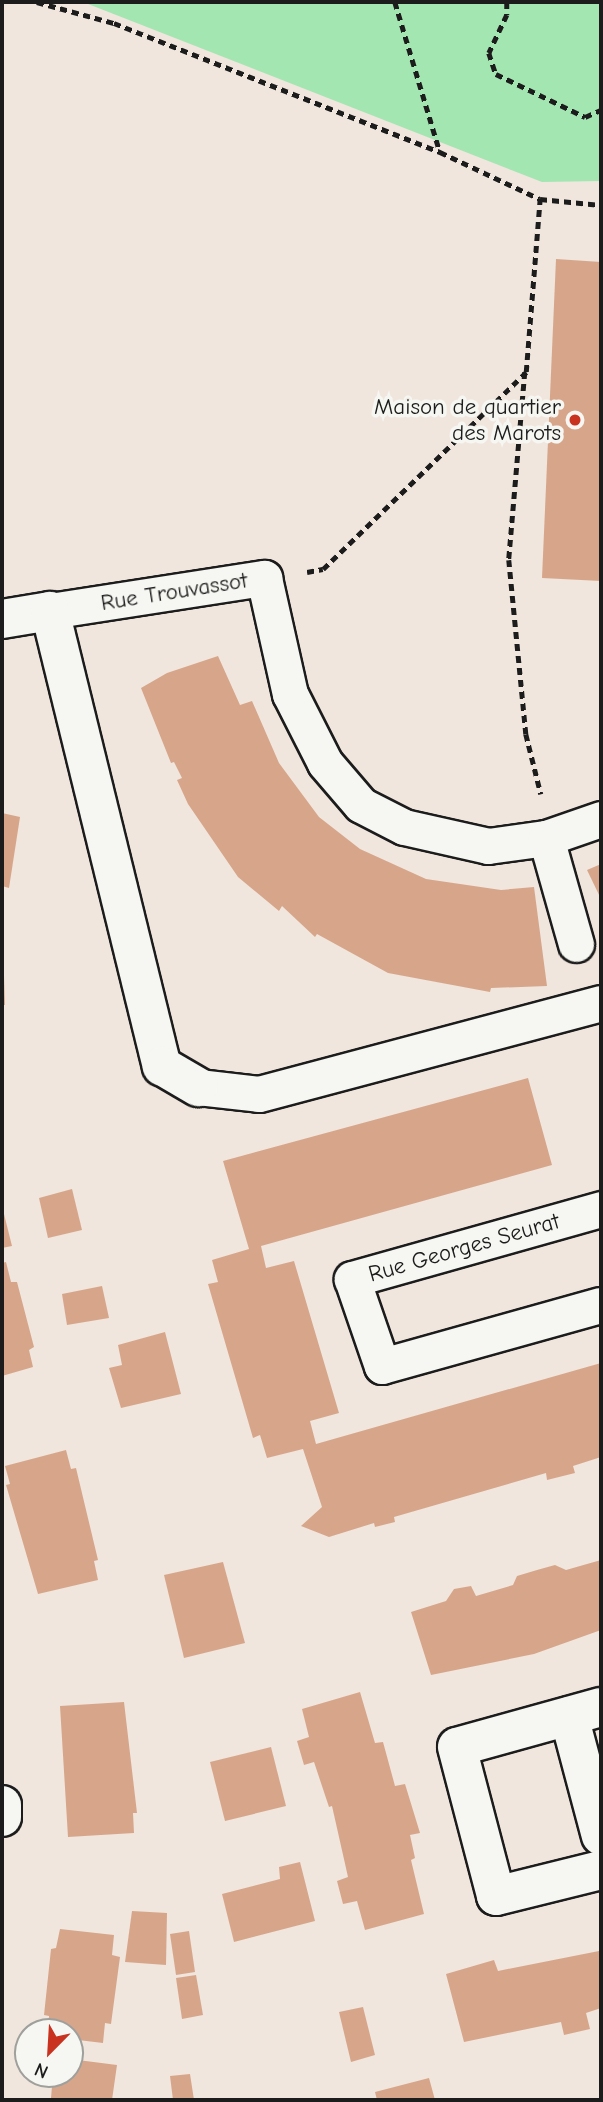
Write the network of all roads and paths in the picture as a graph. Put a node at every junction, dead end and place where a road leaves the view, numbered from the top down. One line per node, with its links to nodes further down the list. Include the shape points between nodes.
1 (37, 2): 5 (path, via 114,23)
2 (395, 2): 5 (path)
3 (507, 2): 4 (path, via 507,15 489,53 496,74 586,117)
4 (601, 110)
5 (440, 152): 6 (path)
6 (540, 198): 7 (path); 8 (path)
7 (601, 205)
8 (526, 372): 9 (path, via 323,569); 13 (path, via 509,560 521,695)
9 (264, 578): 10 (street, Rue Trouvassot); 13 (street, Rue Trouvassot, via 290,694 325,763 361,805 404,827 488,846)
10 (50, 611): 11 (street, Rue Trouvassot); 16 (street, via 162,1066)
11 (2, 619)
12 (601, 819): 13 (street, Rue Trouvassot)
13 (546, 838): 14 (street)
14 (576, 944)
15 (601, 1003): 16 (street, via 259,1094)
16 (198, 1087)
17 (601, 1209): 18 (street, Rue Georges Seurat, via 352,1279 382,1366)
18 (601, 1305)
19 (585, 1711): 22 (street); 23 (street, via 457,1747 496,1896)
20 (2, 1805): 21 (street)
21 (2, 1817)
22 (601, 1836)
23 (601, 1870)

